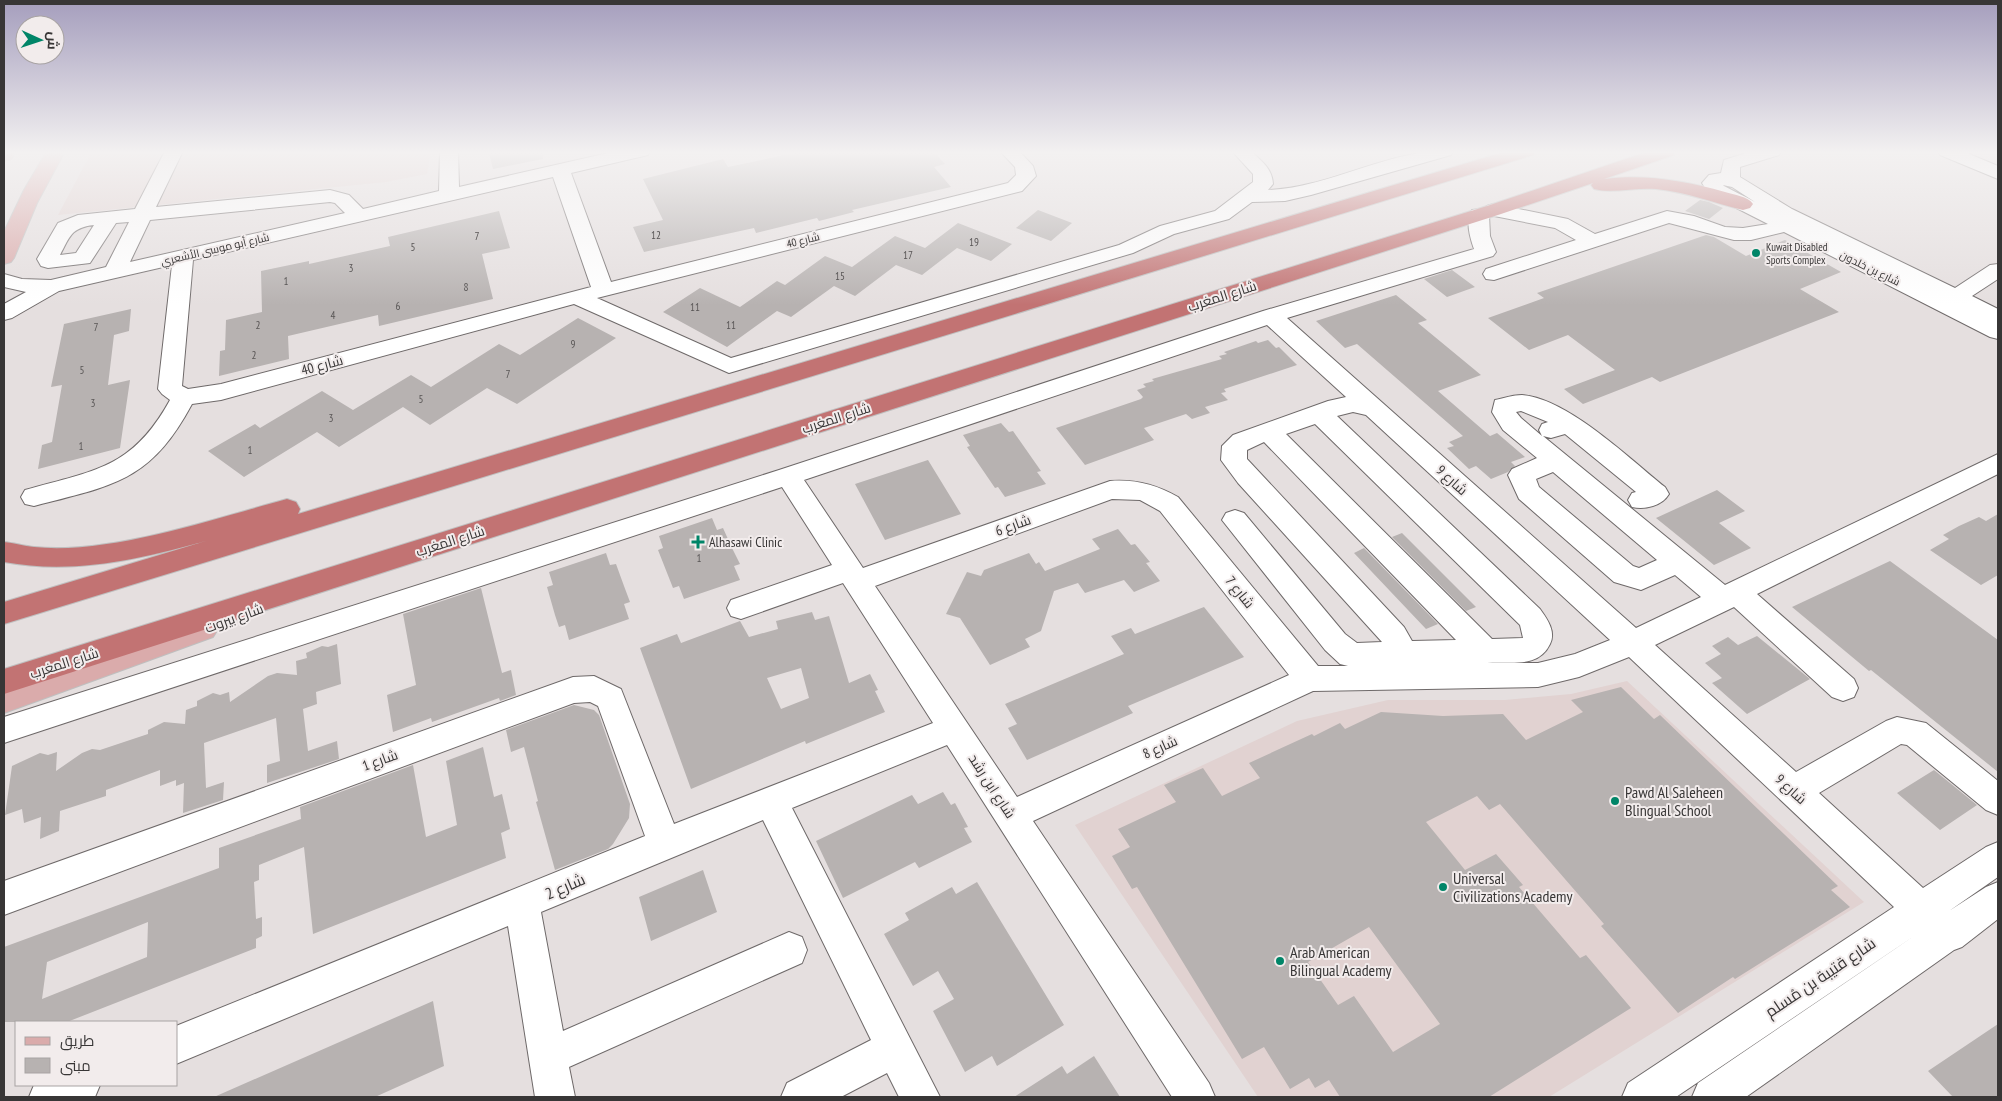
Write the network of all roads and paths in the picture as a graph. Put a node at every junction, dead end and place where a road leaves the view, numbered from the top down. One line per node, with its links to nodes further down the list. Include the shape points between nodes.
1 (27, 202): 23 (main road)
2 (148, 202): 17 (street)
3 (267, 202): 17 (street)
4 (345, 202): 18 (street)
5 (420, 202): 18 (street, شارع أبو موسى الأشعري)
6 (572, 202): 29 (street)
7 (953, 202): 29 (street, شارع 40)
8 (1239, 202): 31 (street, via 1222,215 1167,230 1126,249 728,366)
9 (1357, 202): 40 (highway)
10 (1515, 202): 16 (highway, شارع المغرب)
11 (1524, 202): 16 (highway)
12 (1739, 202): 15 (highway)
13 (1741, 202): 15 (street, شارع بن خلدون)
14 (1769, 202): 30 (street, شارع بن خلدون)
15 (1744, 204): 20 (street, شارع بن خلدون)
16 (1493, 210): 21 (street, via 1560,223); 33 (street, via 1480,236 1486,252); 52 (highway, شارع المغرب)
17 (142, 215): 19 (street); 25 (street)
18 (358, 216): 22 (street, شارع أبو موسى الأشعري)
19 (109, 218)
20 (1786, 226): 21 (street, via 1750,235 1733,235 1682,218 1668,217); 35 (street, شارع بن خلدون)
21 (1592, 241): 26 (street)
22 (183, 256): 25 (street, شارع أبو موسى الأشعري); 36 (street, via 170,389)
23 (4, 258)
24 (1998, 270): 30 (street)
25 (114, 272): 28 (street, شارع أبو موسى الأشعري)
26 (1494, 274)
27 (4, 280): 28 (street, شارع أبو موسى الأشعري, via 20,285)
28 (52, 286): 32 (street, شارع أبو موسى الأشعري)
29 (602, 290): 31 (street, شارع 40)
30 (1956, 296): 34 (street, شارع بن خلدون)
31 (576, 297): 36 (street, شارع 40, via 221,392)
32 (4, 313)
33 (1271, 316): 37 (street, شارع 9); 45 (street)
34 (1998, 317)
35 (1998, 332)
36 (184, 397): 47 (street, via 160,440 121,471)
37 (1373, 409): 38 (street, via 1353,404); 59 (street, شارع 9)
38 (1320, 414): 41 (street); 60 (street, via 1538,628 1538,640 1529,650)
39 (1568, 423): 42 (street); 42 (street, via 1528,403 1514,402 1504,406 1512,424); 48 (street, via 1656,494)
40 (611, 430): 53 (highway, via 122,551 22,557); 58 (highway)
41 (1269, 432): 46 (street, via 1242,442 1233,451 1238,466); 60 (street)
42 (1529, 439): 43 (street)
43 (1556, 460): 54 (street); 54 (street, via 1520,475 1528,492 1624,574 1641,579)
44 (1998, 463): 56 (street)
45 (788, 476): 55 (street, شارع ابن رشد); 67 (street)
46 (1262, 493): 50 (street, via 1250,512); 61 (street, via 1394,635 1399,646)
47 (34, 497)
48 (1641, 500)
49 (1169, 504): 51 (street, شارع 7); 55 (street, شارع 6, via 1151,493 1129,488 1110,490)
50 (1235, 520): 51 (street); 61 (street, via 1344,650 1360,656)
51 (1195, 535): 62 (street, شارع 7)
52 (464, 536): 63 (highway, شارع المغرب); 65 (main road, شارع بيروت)
53 (4, 552)
54 (1678, 562): 56 (street)
55 (853, 575): 57 (street, شارع 6); 66 (street, شارع ابن رشد)
56 (1730, 596): 59 (street); 64 (street)
57 (741, 608)
58 (4, 613)
59 (1633, 643): 62 (street, via 1579,665 1538,675); 68 (street, شارع 9)
60 (1486, 652): 61 (street)
61 (1397, 655)
62 (1310, 679): 71 (street, شارع 8)
63 (4, 682)
64 (1843, 688)
65 (4, 700)
66 (955, 728): 70 (street, شارع 2); 71 (street, شارع ابن رشد)
67 (4, 730)
68 (1793, 791): 69 (street, via 1897,730 1915,733); 77 (street, شارع 9)
69 (1998, 800)
70 (771, 802): 72 (street, شارع 2); 81 (street)
71 (1011, 815): 86 (street, شارع ابن رشد)
72 (665, 844): 74 (street, شارع 1, via 610,698 594,689 573,690); 76 (street, شارع 2)
73 (1998, 858): 77 (street, شارع قتيبة بن مُسلم)
74 (4, 898)
75 (1998, 899): 78 (street)
76 (522, 904): 80 (street, شارع 2); 82 (street)
77 (1923, 908): 78 (street, شارع 9); 87 (street, شارع قتيبة بن مُسلم)
78 (1949, 935): 88 (street)
79 (789, 950): 82 (street)
80 (178, 1045)
81 (895, 1048): 84 (street); 85 (street)
82 (548, 1057): 83 (street)
83 (555, 1097)
84 (801, 1097)
85 (920, 1097)
86 (1195, 1097)
87 (1642, 1097)
88 (1712, 1097)

